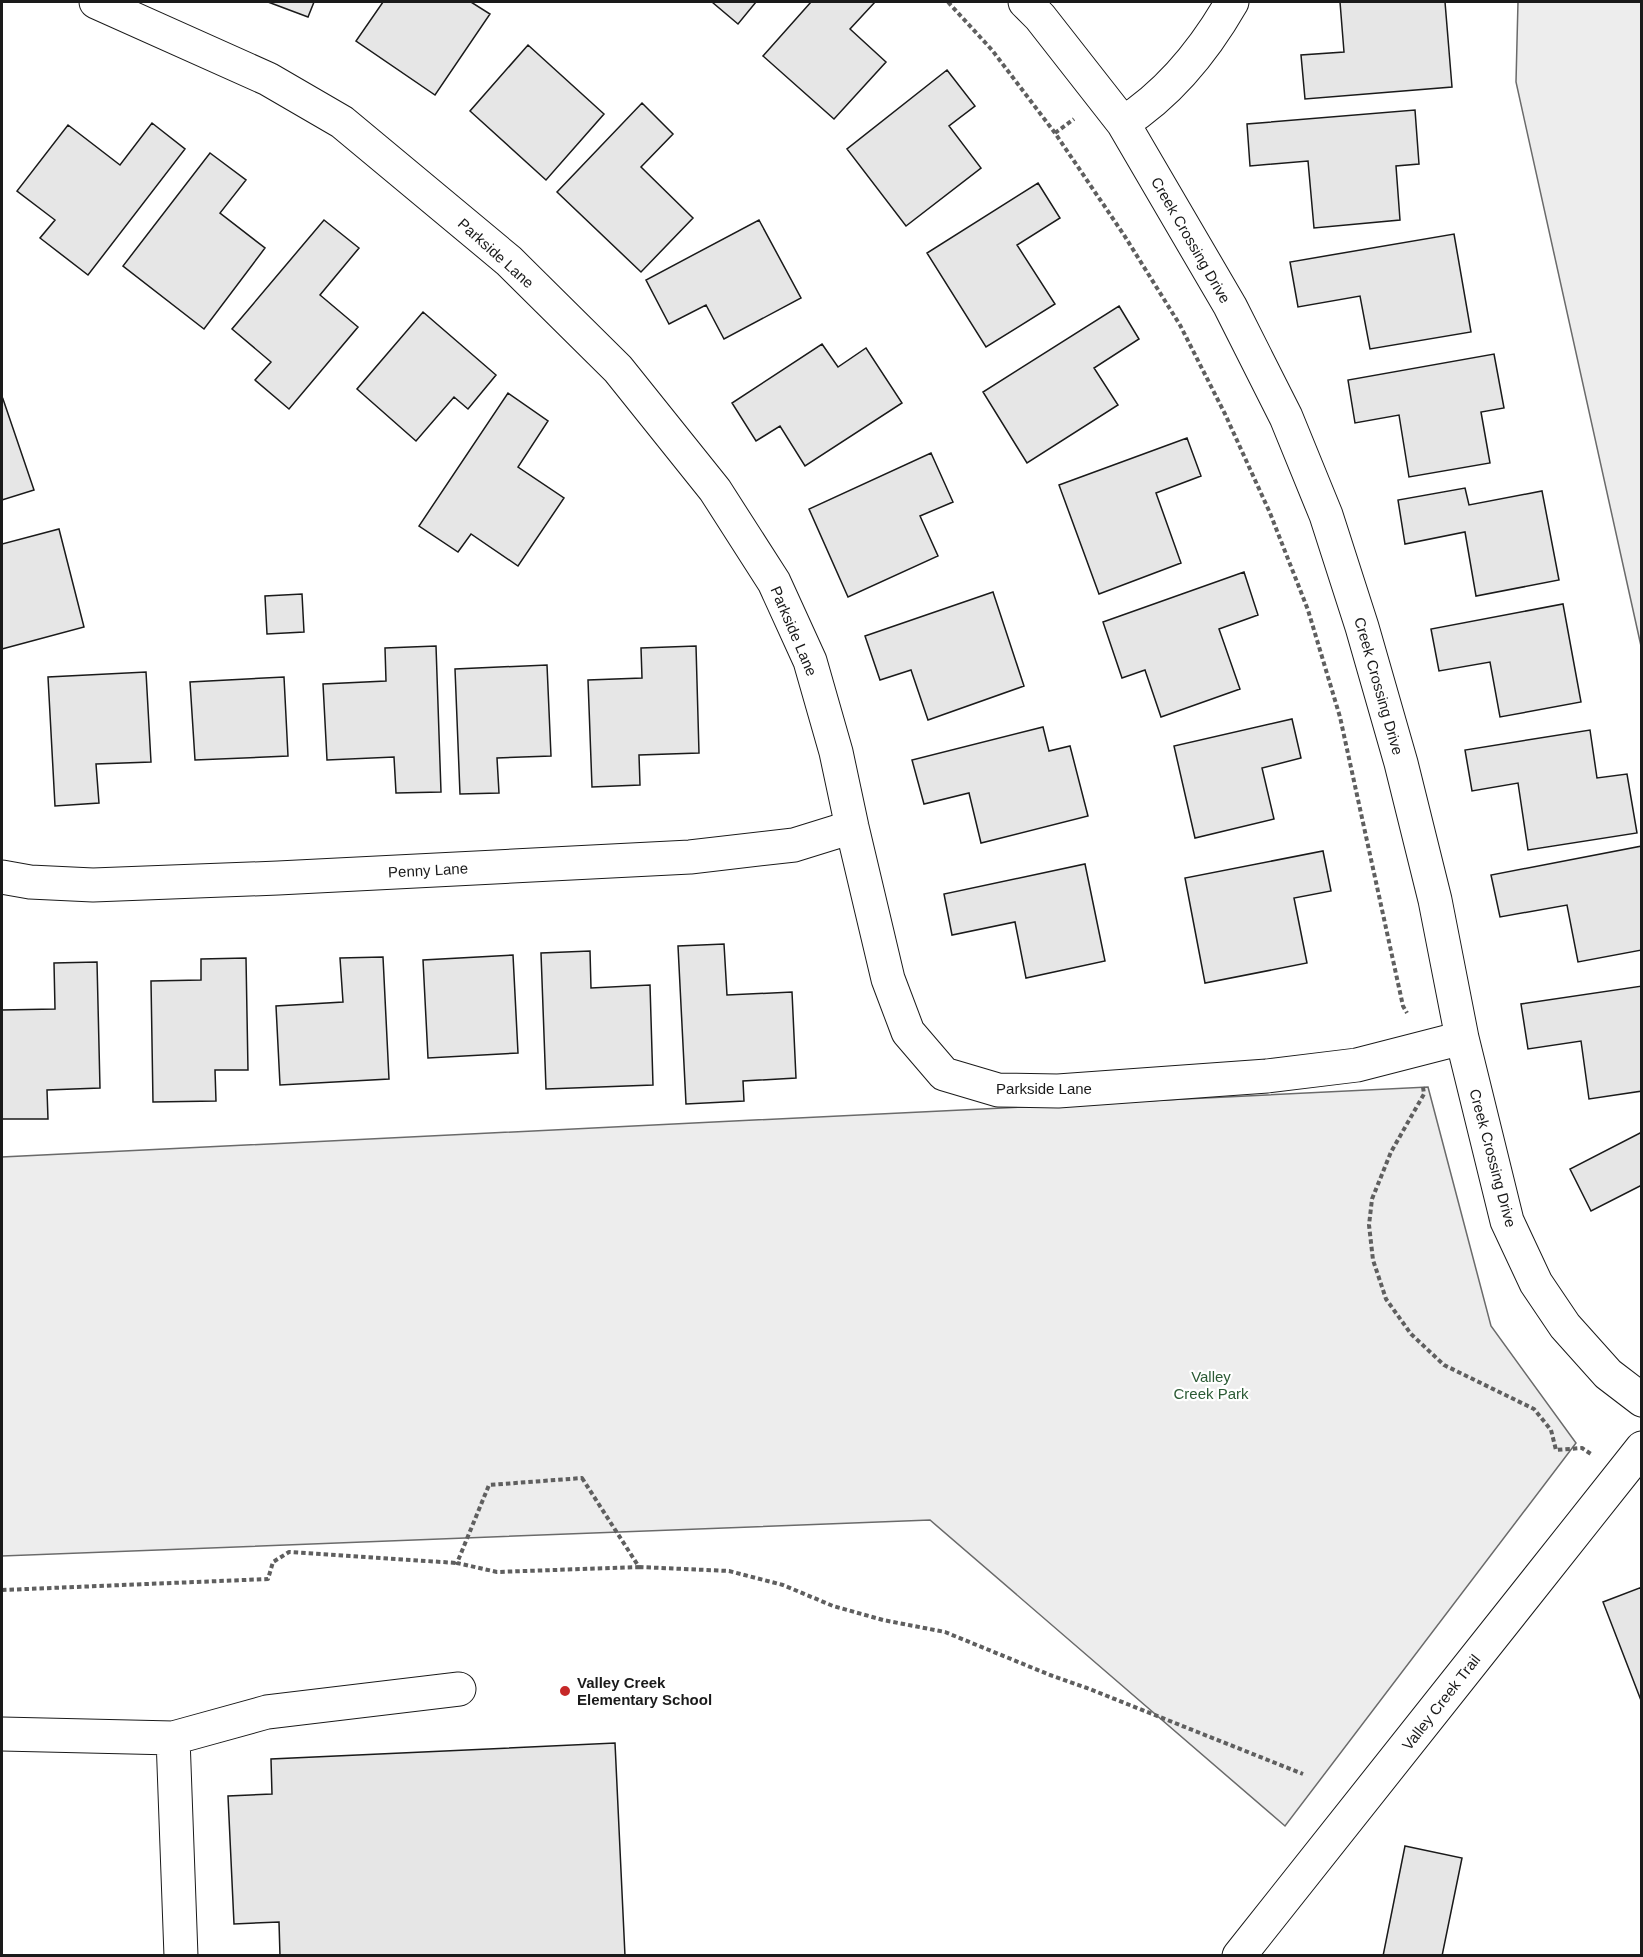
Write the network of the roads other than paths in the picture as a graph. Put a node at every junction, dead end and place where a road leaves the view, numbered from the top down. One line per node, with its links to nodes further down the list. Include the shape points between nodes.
1 (96, 2): 5 (street, Parkside Lane, via 268,79 342,122 509,261 618,369 715,490 774,582 810,661)
2 (1025, 2): 4 (street, Creek Crossing Drive)
3 (1232, 2): 4 (street, via 1178,78)
4 (1123, 123): 7 (street, Creek Crossing Drive, via 1230,306 1286,417 1326,515 1401,763 1435,900)
5 (852, 827): 6 (street, Penny Lane, via 794,845 679,857 93,885); 7 (street, Parkside Lane, via 888,980 908,1032 944,1074 998,1090 1058,1090 1267,1076 1357,1065)
6 (2, 877)
7 (1462, 1038): 8 (street, Creek Crossing Drive, via 1507,1221 1536,1283 1565,1326 1608,1374)
8 (1641, 1400)
9 (1632, 1460): 14 (street, Valley Creek Trail)
10 (459, 1689): 12 (street, via 267,1712)
11 (2, 1734): 12 (street)
12 (173, 1738): 13 (street)
13 (181, 1956)
14 (1239, 1956)

